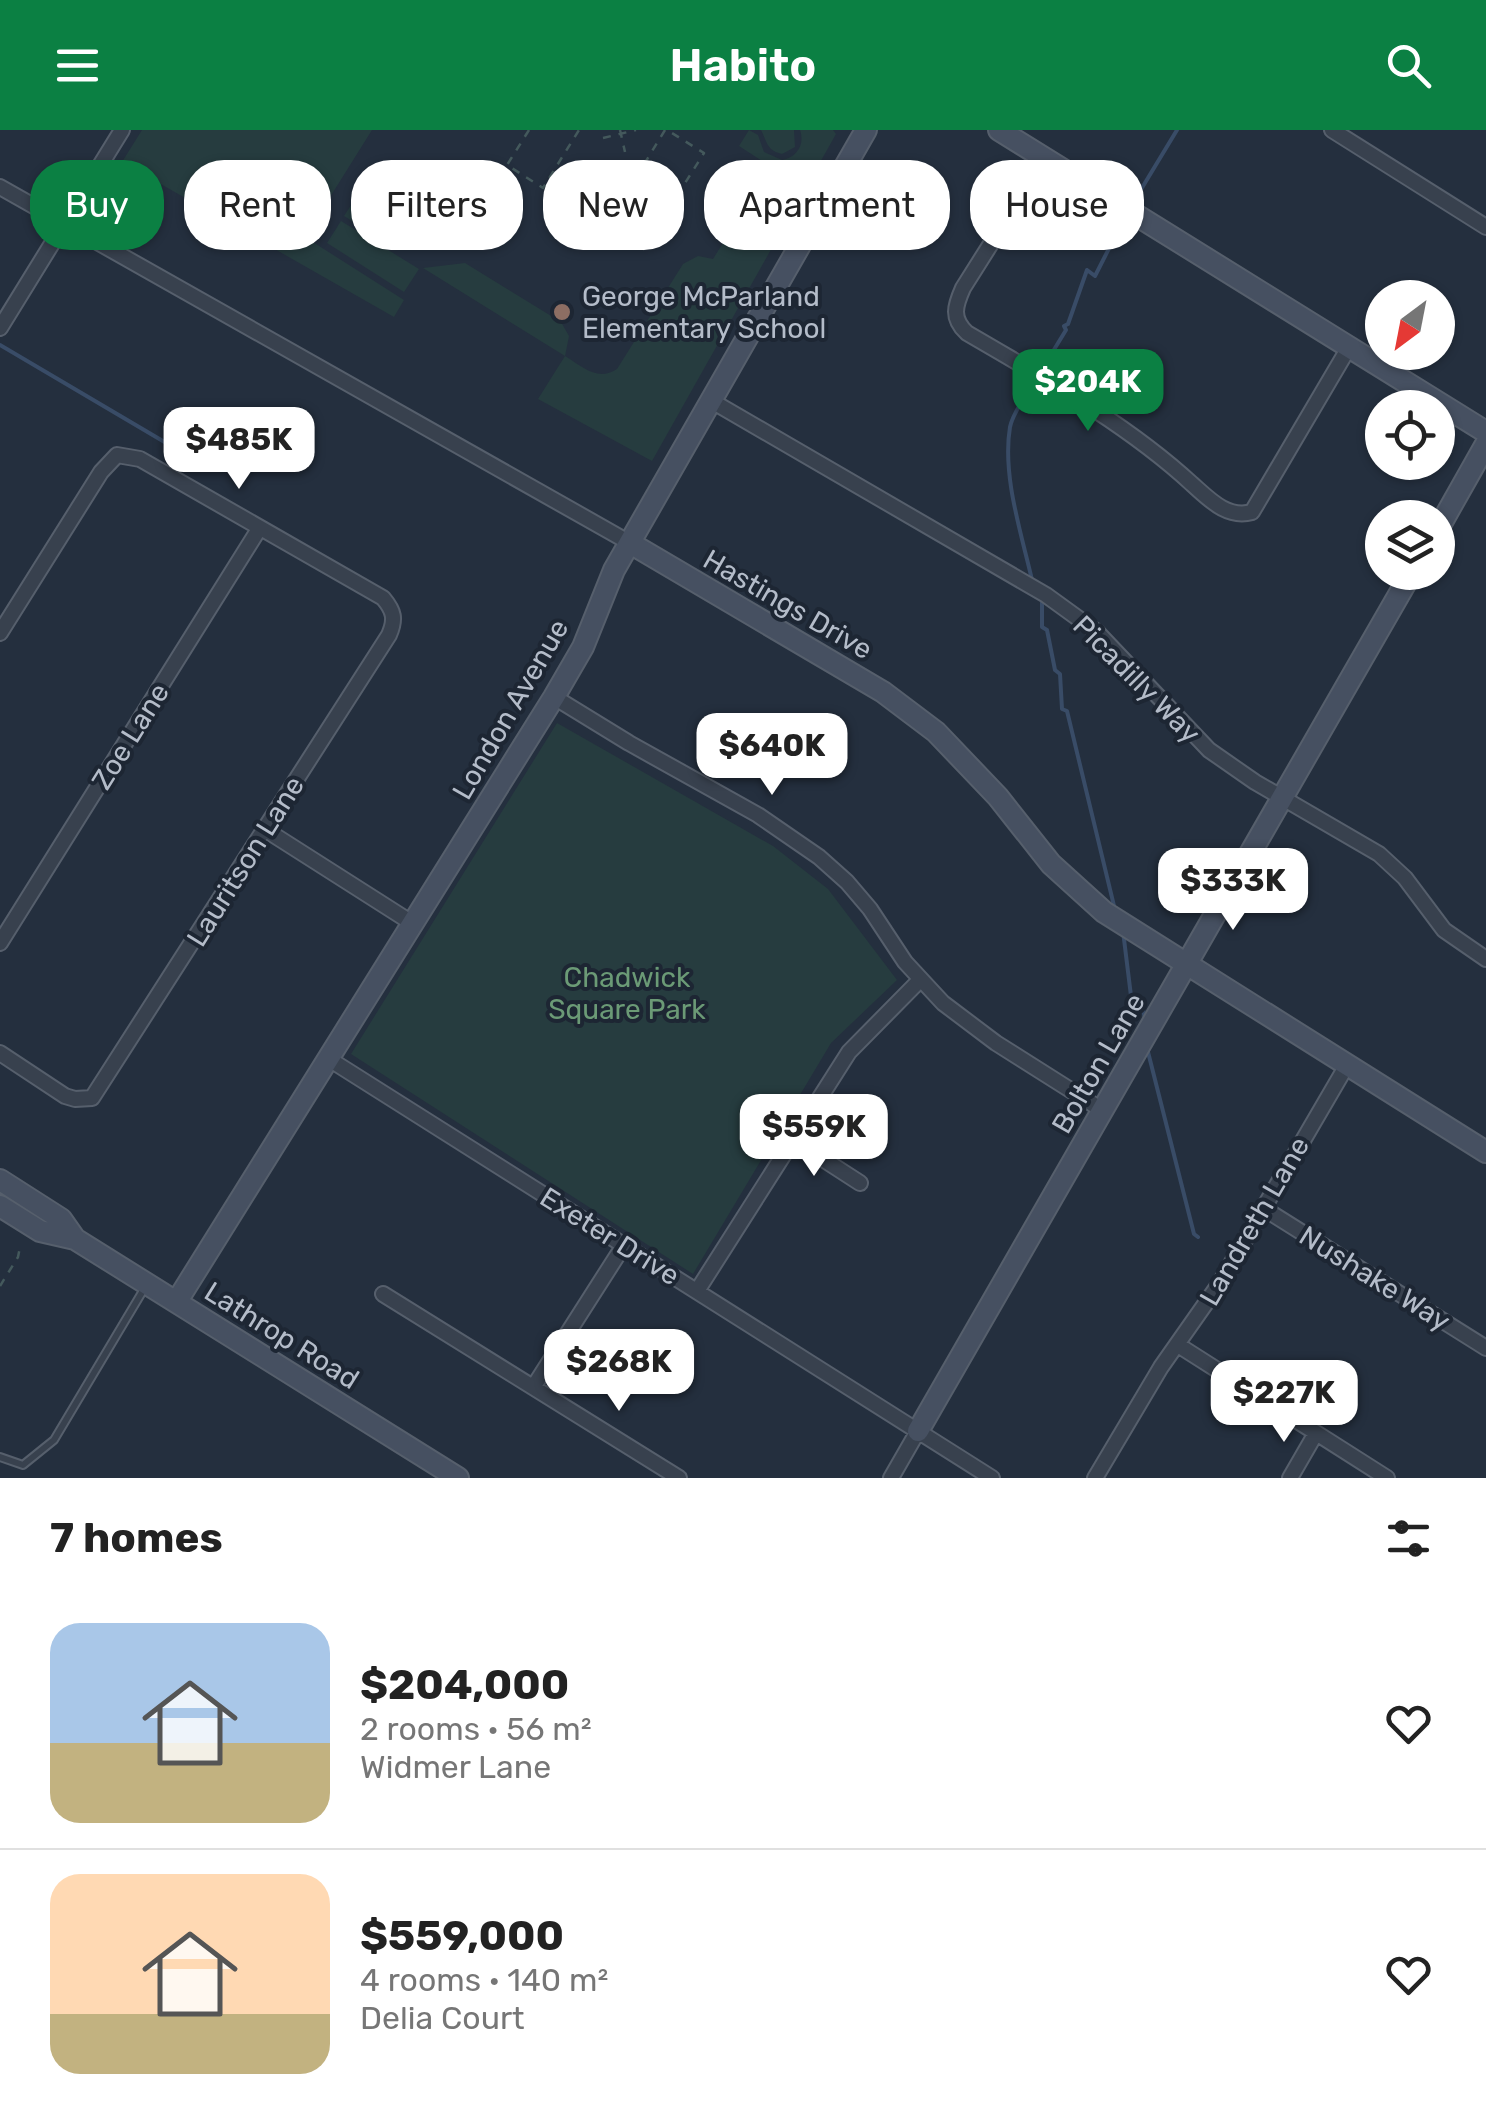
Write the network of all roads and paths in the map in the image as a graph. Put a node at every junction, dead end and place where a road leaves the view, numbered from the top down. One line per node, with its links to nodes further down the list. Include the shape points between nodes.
1 (122, 130): 13 (street)
2 (529, 130): 3 (path, via 507,165 544,188)
3 (579, 130)
4 (620, 130): 11 (path)
5 (636, 130): 10 (path)
6 (666, 130): 6 (path, via 605,228 642,251 704,153)
7 (866, 130): 21 (street, London Avenue)
8 (999, 130): 12 (street)
9 (1332, 130): 16 (street)
10 (602, 138)
11 (625, 152)
12 (1045, 158): 20 (street); 20 (street, via 956,303 961,326 1140,441 1213,502 1231,513 1252,512)
13 (104, 160)
14 (0, 187): 15 (street, Hastings Drive)
15 (30, 205)
16 (1486, 227)
17 (49, 250): 19 (street)
18 (107, 250): 26 (street, Hastings Drive)
19 (0, 328)
20 (1348, 349): 22 (street)
21 (710, 400): 26 (street, London Avenue); 30 (street, Picadilly Way, via 1046,595 1097,632 1209,750)
22 (1486, 432)
23 (1486, 444): 24 (street)
24 (1454, 500)
25 (260, 529): 28 (street, via 140,459 117,455); 31 (street, Lauritson Lane, via 383,598 394,625); 33 (street, Zoe Lane)
26 (630, 544): 29 (street, London Avenue); 35 (street, Hastings Drive, via 896,702 963,756 1084,896)
27 (1402, 590): 30 (street, Bolton Lane)
28 (0, 633)
29 (554, 697): 32 (street, London Avenue); 36 (street, via 819,856 870,909)
30 (1283, 797): 34 (street, Picadilly Way, via 1379,854 1444,930); 35 (street, Bolton Lane)
31 (266, 830): 32 (street); 37 (street, Lauritson Lane, via 92,1098 65,1096)
32 (412, 923): 38 (street, London Avenue)
33 (0, 943)
34 (1486, 960)
35 (1187, 964): 39 (street, Hastings Drive); 40 (street, Bolton Lane)
36 (920, 980): 40 (street, via 996,1043); 41 (street, via 849,1052)
37 (0, 1053)
38 (329, 1059): 48 (street, Exeter Drive); 54 (street, London Avenue)
39 (1347, 1065): 42 (street, Hastings Drive); 46 (street, Landreth Lane)
40 (1102, 1110): 58 (street, Bolton Lane)
41 (792, 1139): 44 (street); 52 (street)
42 (1486, 1152)
43 (0, 1180): 47 (street, Lathrop Road, via 61,1219)
44 (860, 1183)
45 (0, 1206): 47 (street, Lathrop Road, via 40,1230)
46 (1264, 1208): 55 (street, Landreth Lane); 56 (street, Nushake Way)
47 (75, 1239): 50 (street, Lathrop Road)
48 (624, 1245): 52 (street, Exeter Drive); 57 (street)
49 (20, 1247): 51 (path)
50 (148, 1283): 54 (street, Lathrop Road); 60 (lane, via 54,1440 23,1465)
51 (0, 1286)
52 (697, 1291): 58 (street, Exeter Drive)
53 (383, 1294): 57 (street)
54 (176, 1302): 61 (street, Lathrop Road)
55 (1178, 1345): 59 (street); 65 (street, Landreth Lane)
56 (1486, 1348)
57 (534, 1386): 62 (street)
58 (918, 1431): 63 (street, Bolton Lane); 64 (street, Exeter Drive)
59 (1316, 1434): 66 (street); 67 (street)
60 (0, 1457)
61 (458, 1478)
62 (679, 1478)
63 (891, 1478)
64 (992, 1478)
65 (1095, 1478)
66 (1290, 1478)
67 (1387, 1478)

